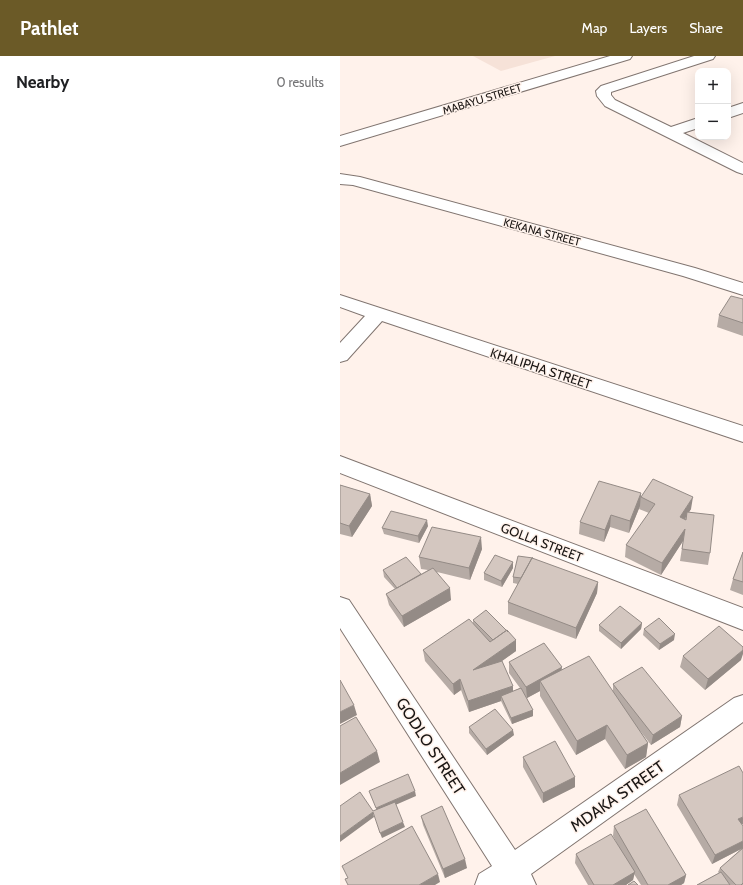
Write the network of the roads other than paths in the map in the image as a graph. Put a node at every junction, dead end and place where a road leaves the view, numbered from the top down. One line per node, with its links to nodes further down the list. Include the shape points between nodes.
1 (625, 56): 7 (street, MABAYU STREET)
2 (708, 56): 6 (street, via 603,91 604,98 610,103)
3 (743, 108): 4 (street)
4 (731, 112)
5 (695, 124): 6 (street)
6 (671, 132): 8 (street)
7 (340, 141)
8 (743, 169)
9 (340, 179): 10 (street, KEKANA STREET, via 354,180)
10 (743, 289)
11 (340, 300): 12 (street, KHALIPHA STREET)
12 (378, 314): 13 (street); 14 (street, KHALIPHA STREET)
13 (340, 355)
14 (743, 434)
15 (340, 464): 17 (street, GOLLA STREET)
16 (340, 607): 19 (street, GODLO STREET)
17 (743, 619)
18 (743, 707): 19 (street, MDAKA STREET)
19 (508, 880)

